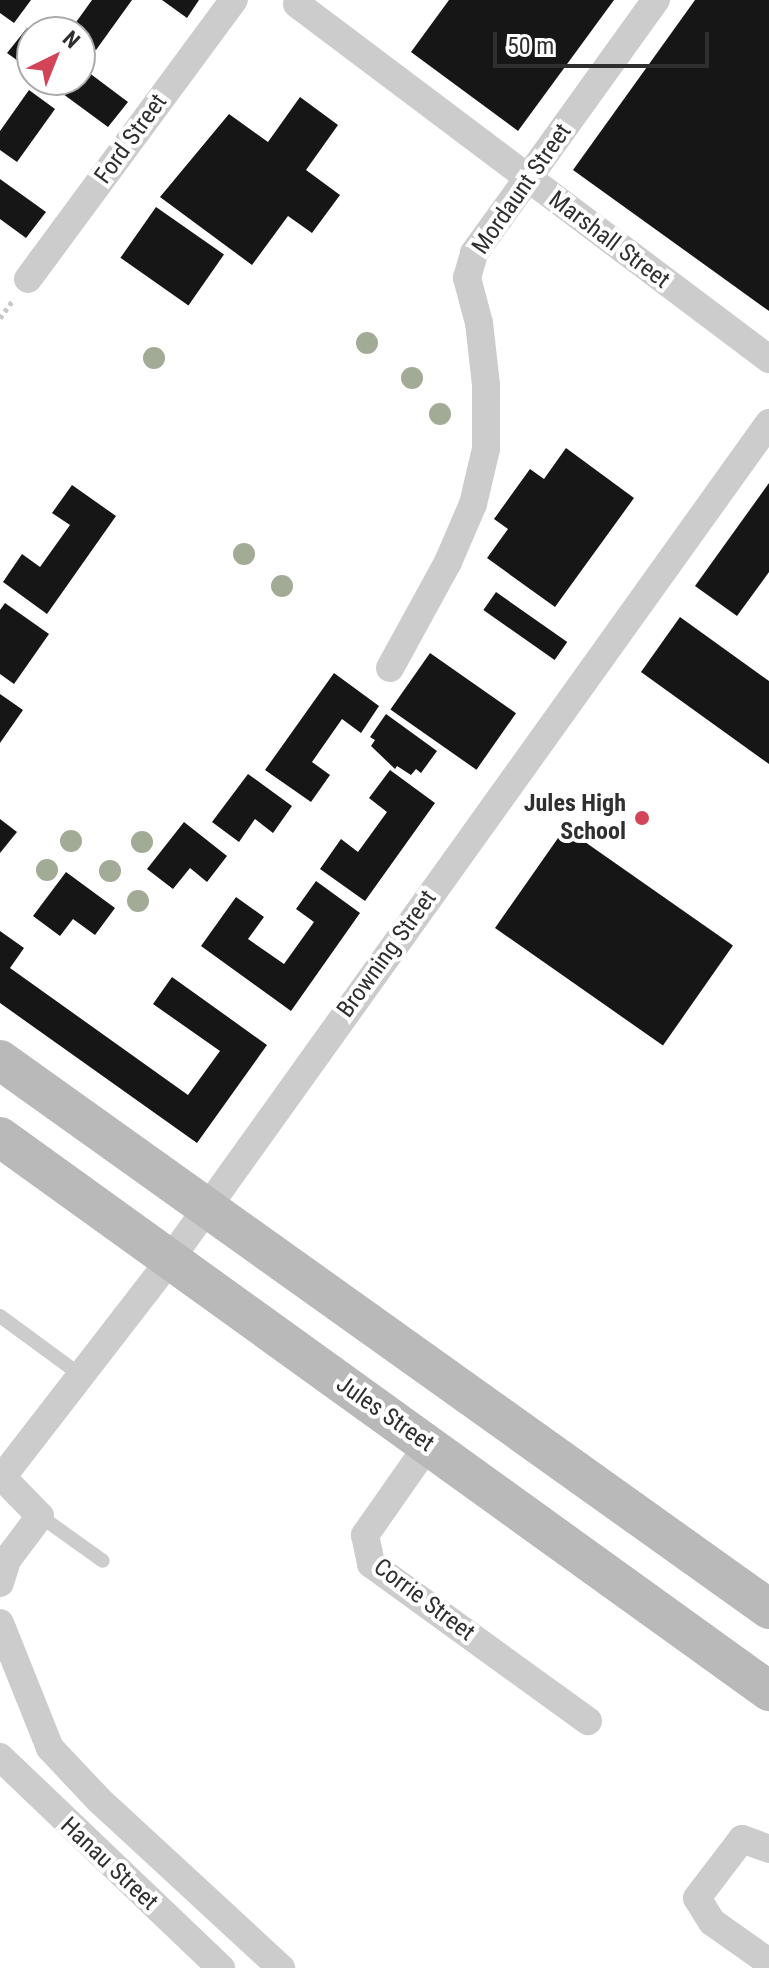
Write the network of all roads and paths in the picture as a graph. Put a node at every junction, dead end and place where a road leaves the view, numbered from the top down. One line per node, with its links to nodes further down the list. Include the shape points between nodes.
1 (234, 0): 5 (street, Ford Street)
2 (656, 0): 4 (street, Mordaunt Street)
3 (297, 4): 4 (street, Marshall Street)
4 (527, 179): 6 (street, Marshall Street); 8 (street, Mordaunt Street, via 474,253 467,278 486,385 486,449 473,504)
5 (28, 279)
6 (769, 359)
7 (769, 423): 11 (street, Browning Street)
8 (390, 668)
9 (0, 1060): 11 (main road)
10 (0, 1137): 12 (main road, Jules Street)
11 (207, 1205): 12 (street, Browning Street); 15 (main road)
12 (169, 1261): 14 (street, Browning Street); 16 (main road, Jules Street)
13 (0, 1316): 14 (lane)
14 (78, 1373): 17 (street, Browning Street)
15 (482, 1401): 16 (main road); 21 (main road)
16 (435, 1450): 23 (main road, Jules Street); 25 (street, Corrie Street, via 365,1535 371,1564)
17 (1, 1478): 18 (street)
18 (40, 1516): 19 (lane); 20 (street, via 7,1560)
19 (103, 1561)
20 (0, 1583)
21 (762, 1604): 23 (main road)
22 (0, 1623): 30 (street, via 50,1748)
23 (716, 1653): 24 (main road, Jules Street)
24 (769, 1691)
25 (588, 1721)
26 (0, 1757): 29 (street, Hanau Street)
27 (769, 1849): 28 (street, via 742,1839 697,1898 712,1922)
28 (763, 1958)
29 (221, 1968)
30 (281, 1968)

